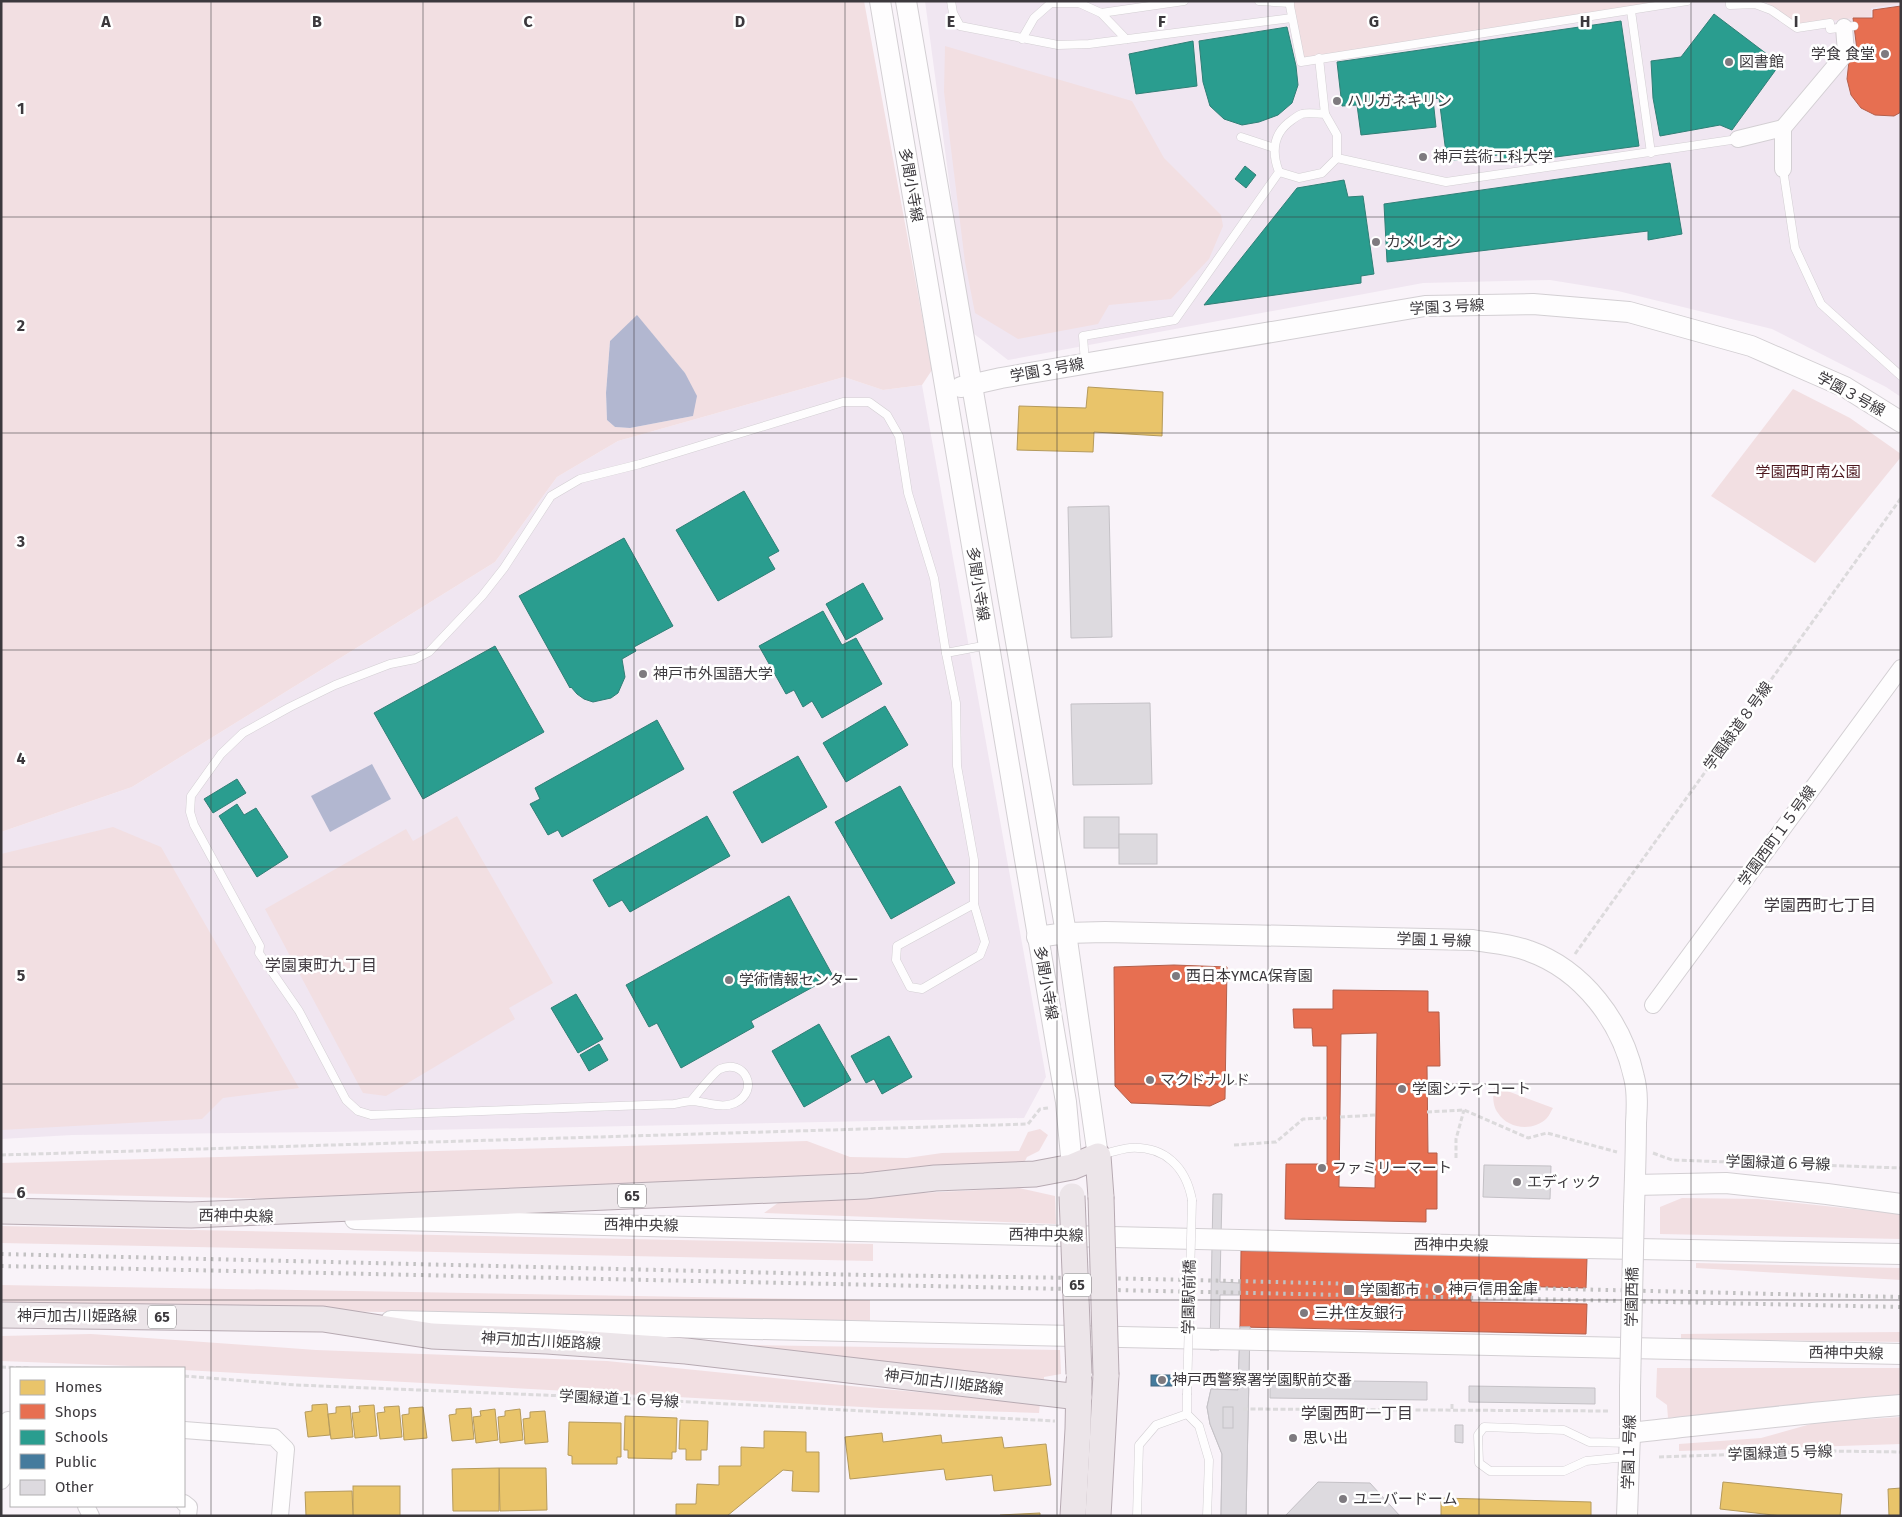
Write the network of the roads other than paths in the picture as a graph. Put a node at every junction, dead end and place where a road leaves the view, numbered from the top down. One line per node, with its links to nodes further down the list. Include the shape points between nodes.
1 (880, 1): 28 (street, 多聞小寺線)
2 (906, 1): 27 (street, 多聞小寺線)
3 (951, 1): 13 (lane, via 960,26)
4 (1184, 1): 10 (lane)
5 (1259, 1): 8 (lane)
6 (1687, 1): 9 (lane)
7 (1730, 1): 12 (lane, via 1730,5 1754,4 1771,10 1797,28 1830,23 1830,29)
8 (1289, 2): 11 (lane)
9 (1631, 11): 15 (lane); 21 (lane)
10 (1101, 13): 13 (lane, via 1079,3 1051,3 1034,18); 14 (lane)
11 (1292, 18): 14 (lane); 15 (lane, via 1301,62)
12 (1849, 27): 17 (street, via 1846,53)
13 (1022, 39): 14 (lane, via 1058,45)
14 (1126, 39)
15 (1319, 58): 16 (lane)
16 (1325, 114): 20 (lane, via 1301,114 1283,126); 22 (lane, via 1337,135)
17 (1783, 128): 19 (street); 23 (street)
18 (1241, 137): 20 (lane)
19 (1738, 140): 21 (lane)
20 (1274, 148): 24 (lane)
21 (1651, 153): 22 (lane, via 1446,182)
22 (1336, 158): 24 (lane, via 1322,173 1299,178)
23 (1783, 169): 26 (lane, via 1796,248 1821,304)
24 (1279, 172): 25 (lane, via 1175,320 1083,336)
25 (1084, 363): 27 (street, 学園３号線); 29 (street, 学園３号線, via 1426,306 1533,304 1629,312 1751,346 1844,386)
26 (1901, 376)
27 (972, 384): 28 (street, 学園３号線); 34 (street, 多聞小寺線)
28 (947, 390): 30 (street, 多聞小寺線)
29 (1901, 422)
30 (988, 645): 31 (lane); 35 (street, 多聞小寺線)
31 (946, 653): 33 (lane, via 956,703 956,766 974,860); 37 (lane, via 934,578 908,493 899,436 887,415 869,402 843,402 649,462 580,479 551,496 504,568 429,652 335,685 244,733 221,754 191,796 190,812 194,825 260,946 259,953 298,1011 346,1100 358,1111 371,1115)
32 (1901, 668): 36 (street, 学園西町１５号線)
33 (974, 904): 33 (lane, via 897,946 896,960 910,987 922,989 980,955 984,942)
34 (1066, 932): 35 (street, 学園１号線); 38 (street, 多聞小寺線); 40 (street, 学園１号線, via 1472,940 1501,944 1546,958 1590,991 1612,1020 1624,1043 1635,1078 1637,1101)
35 (1038, 937): 39 (street, 多聞小寺線, via 1066,1102)
36 (1653, 1005)
37 (692, 1101): 37 (lane, via 722,1105 735,1103 749,1089 749,1081 742,1071 732,1067 719,1069)
38 (1098, 1156): 39 (main road, 65); 49 (main road, 65, bridge); 53 (lane, 学園駅前橋, bridge, via 1129,1148 1158,1152 1169,1158 1184,1174 1189,1188 1192,1200)
39 (1072, 1168): 44 (main road, 65, via 1036,1174 935,1178 865,1186); 50 (main road, 65, bridge)
40 (1634, 1185): 41 (street, via 1726,1184); 42 (street, 学園１号線)
41 (1901, 1204)
42 (1634, 1207): 51 (street, 学園西橋, bridge)
43 (1, 1211): 44 (main road, 65)
44 (191, 1215): 45 (street, 西神中央線)
45 (1901, 1254)
46 (1, 1316): 47 (main road, 神戸加古川姫路線 / 65)
47 (322, 1319): 48 (street, 西神中央線); 50 (main road, 神戸加古川姫路線 / 65, via 432,1336 686,1351)
48 (1901, 1354)
49 (1106, 1375): 50 (main road); 62 (main road, 65)
50 (1079, 1386): 61 (main road, 65)
51 (1630, 1388): 56 (street, 学園１号線)
52 (1901, 1404): 56 (street, via 1755,1420)
53 (1187, 1414): 63 (lane, via 1156,1425 1139,1445); 64 (lane, via 1199,1426 1209,1460)
54 (7, 1420): 57 (street, via 8,1472)
55 (185, 1430): 60 (street, via 274,1437 286,1449)
56 (1630, 1444): 56 (lane, via 1564,1471 1490,1471 1479,1463 1478,1435 1484,1427 1564,1430 1589,1442); 65 (street, 学園１号線)
57 (1, 1481)
58 (185, 1504): 59 (street, via 189,1507)
59 (188, 1516)
60 (280, 1516)
61 (1073, 1516)
62 (1098, 1516)
63 (1137, 1516)
64 (1207, 1516)
65 (1627, 1516)

